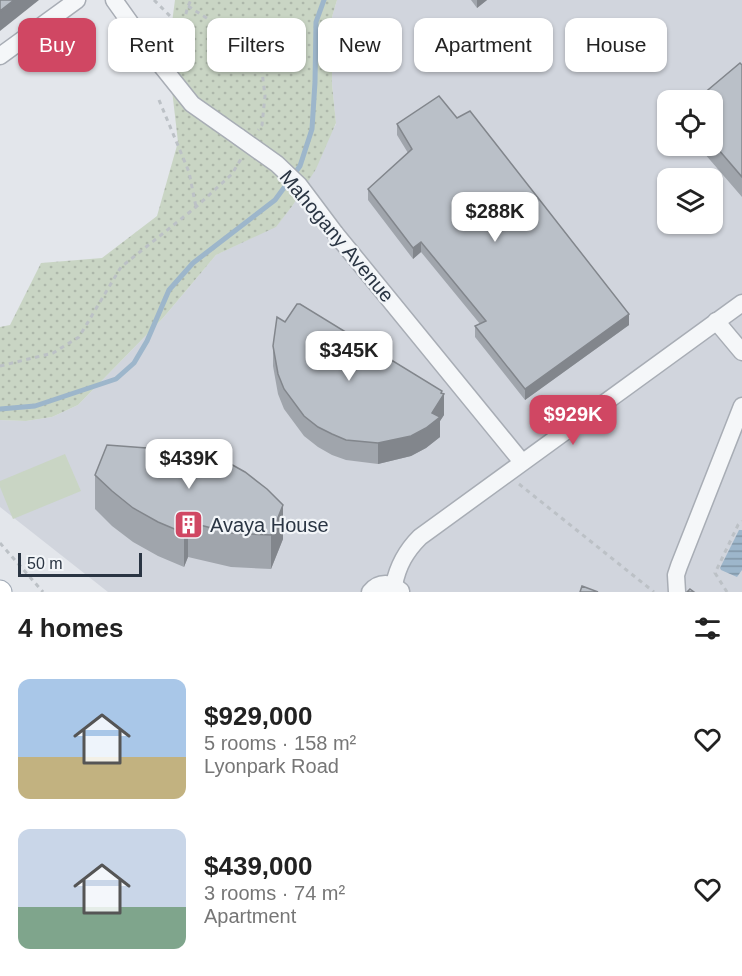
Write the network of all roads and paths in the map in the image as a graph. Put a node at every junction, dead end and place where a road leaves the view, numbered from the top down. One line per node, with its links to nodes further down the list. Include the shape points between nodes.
1 (77, 0): 6 (street)
2 (114, 0): 16 (street, Mahogany Avenue, bridge, via 192,104 277,164 299,185)
3 (154, 0): 5 (path, via 182,28)
4 (191, 0): 5 (path)
5 (188, 6): 8 (path, via 251,47 261,63 265,96 262,125)
6 (0, 56)
7 (159, 100): 10 (path, via 189,172)
8 (256, 135)
9 (244, 154): 10 (path, via 232,174)
10 (196, 207): 14 (path, via 121,267 79,337 53,352)
11 (742, 303): 12 (street)
12 (716, 321): 13 (street); 16 (street)
13 (742, 352)
14 (0, 366)
15 (742, 406): 24 (street, via 679,566)
16 (522, 462): 17 (street)
17 (506, 474): 20 (street, via 410,547 398,567); 23 (path)
18 (742, 521): 25 (path, via 715,573)
19 (0, 543): 21 (path)
20 (398, 589): 22 (street, via 381,584)
21 (43, 592)
22 (370, 592)
23 (654, 592)
24 (677, 592)
25 (727, 592)

